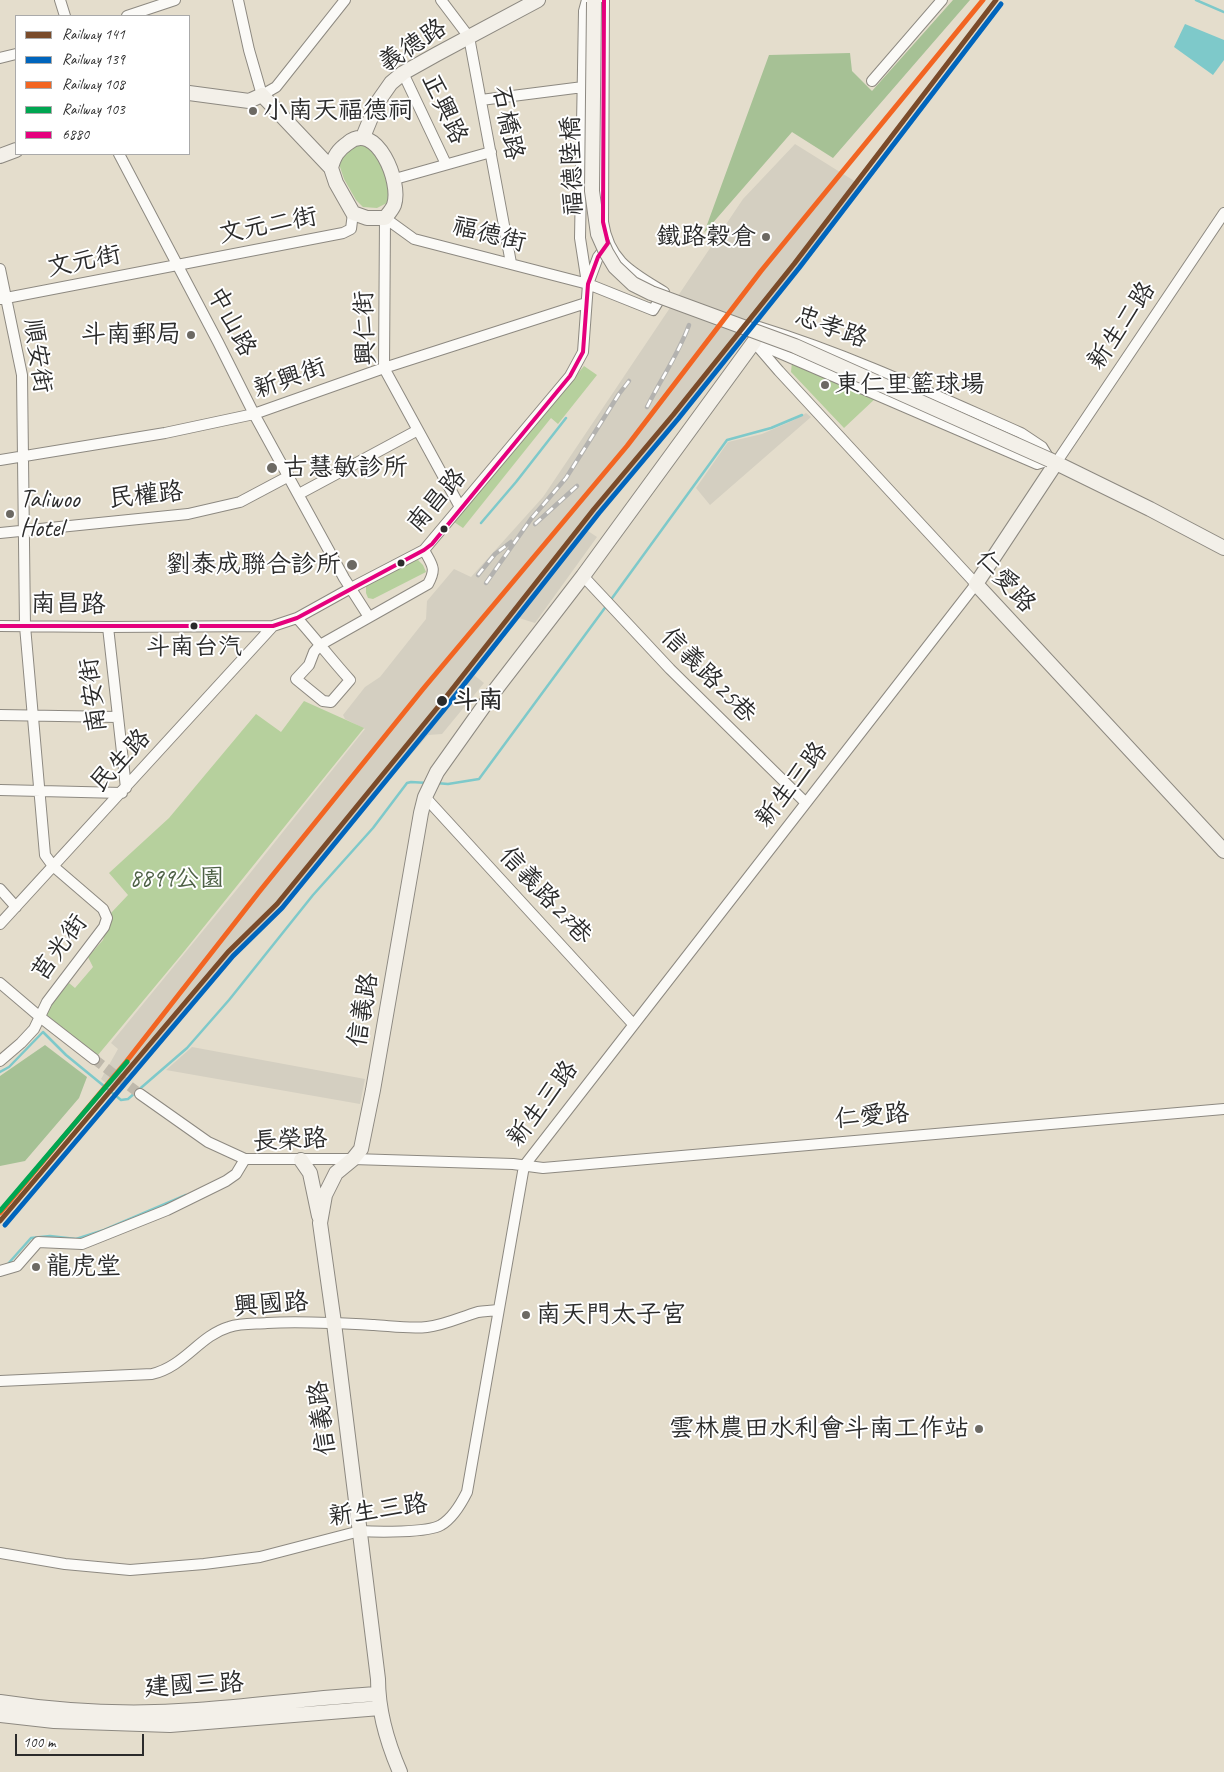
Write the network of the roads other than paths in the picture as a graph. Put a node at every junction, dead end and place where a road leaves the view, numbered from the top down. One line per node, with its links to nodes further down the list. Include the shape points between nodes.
1 (60, 0): 9 (street)
2 (175, 0): 10 (street)
3 (238, 0): 18 (street)
4 (345, 0): 18 (street, via 276,87)
5 (441, 0): 11 (street, 石橋路)
6 (538, 0): 11 (street, 義德路)
7 (942, 0): 15 (street)
8 (595, 1): 16 (street, via 584,11); 32 (street); 45 (street, 福德陸橋, bridge, via 592,191 598,234 615,267 633,284 651,293 795,346)
9 (65, 15)
10 (130, 15)
11 (469, 37): 14 (street, 義德路); 19 (street, 石橋路)
12 (15, 54): 13 (street)
13 (0, 58)
14 (403, 73): 20 (street, 義德路, via 383,92); 25 (street, 正興路)
15 (872, 81)
16 (583, 87): 19 (street); 31 (street)
17 (190, 92): 18 (street, via 250,101)
18 (262, 95): 26 (street)
19 (481, 100): 22 (street, 石橋路)
20 (363, 137): 26 (street, via 350,140 338,150); 27 (street, via 385,156)
21 (15, 150): 24 (street)
22 (491, 152): 25 (street); 33 (street, 石橋路)
23 (120, 155): 34 (street, 中山路)
24 (0, 156)
25 (446, 164): 27 (street)
26 (331, 168): 28 (street)
27 (395, 179): 30 (street, via 394,206)
28 (353, 213): 30 (street, via 367,218); 34 (street, 文元二街, via 351,229 343,233)
29 (1224, 213): 45 (street, 新生二路)
30 (385, 218): 33 (street, 福德街, via 414,239); 40 (street, 興仁街)
31 (580, 232): 32 (street, via 592,242); 36 (street)
32 (607, 239): 36 (street); 36 (street, 福德街, via 621,261 664,292 653,310)
33 (511, 263): 36 (street, 福德街)
34 (176, 265): 37 (street, 文元街); 41 (street, 中山路)
35 (0, 269): 37 (street, 順安街)
36 (588, 284): 38 (street, 南昌路)
37 (3, 299): 43 (street, 順安街, via 22,374)
38 (586, 303): 40 (street, 新興街); 48 (street, 南昌路, via 583,352 577,366)
39 (754, 342): 45 (street, 忠孝路, via 1037,464); 45 (street, 忠孝路, via 759,327 875,368 1021,433 1042,447); 53 (street, 信義路); 54 (street, 仁愛路)
40 (384, 368): 41 (street, 新興街); 42 (street, 興仁街)
41 (254, 414): 43 (street, 新興街); 46 (street, 中山路)
42 (418, 430): 47 (street); 48 (street, 興仁街)
43 (24, 456): 44 (street, 新興街); 49 (street, 順安街)
44 (0, 460)
45 (1053, 462): 51 (street, 忠孝路); 54 (street, 新生三路)
46 (289, 476): 47 (street, 中山路); 49 (street, 民權路, via 240,502 188,514)
47 (299, 494): 55 (street, 中山路)
48 (460, 507): 52 (street, 南昌路)
49 (24, 530): 50 (street, 民權路); 59 (street, 順安街)
50 (0, 533)
51 (1224, 548)
52 (424, 550): 55 (street, 南昌路); 56 (street, via 434,568 428,584)
53 (583, 576): 69 (street, 信義路, via 496,689 437,772); 70 (street, 信義路25巷, via 670,669)
54 (976, 584): 70 (street, 新生三路); 71 (street, 仁愛路)
55 (351, 588): 56 (street, 中山路); 57 (street, 南昌路)
56 (369, 616): 62 (street)
57 (297, 618): 60 (street, 南昌路); 62 (street)
58 (0, 626): 59 (street, 南昌路)
59 (25, 626): 61 (street, 南昌路); 64 (street, 順安街)
60 (273, 626): 61 (street, 南昌路); 68 (street, 民生路)
61 (108, 627): 65 (street, 南安街)
62 (320, 645): 62 (street, via 309,665 296,679 323,701 331,702 350,680)
63 (0, 715): 64 (street)
64 (32, 715): 65 (street); 67 (street, 順安街)
65 (118, 717): 68 (street, 南安街)
66 (0, 790): 67 (street)
67 (39, 790): 68 (street); 72 (street, 順安街, via 45,855)
68 (124, 790): 72 (street, 民生路)
69 (425, 797): 78 (street, 信義路27巷); 84 (street, 信義路, via 373,1090 361,1149)
70 (806, 803): 78 (street, 新生三路)
71 (1224, 851)
72 (53, 866): 74 (street, 民生路); 77 (street, 莒光街, via 103,910 107,918 104,927 47,1002)
73 (0, 889): 74 (street)
74 (16, 907): 75 (street, 民生路)
75 (0, 924)
76 (0, 983): 77 (street)
77 (40, 1017): 79 (street); 80 (street, 莒光街, via 34,1029)
78 (634, 1024): 86 (street, 新生三路)
79 (94, 1059)
80 (0, 1061)
81 (140, 1094): 83 (street, via 208,1142)
82 (1224, 1109): 86 (street, 仁愛路, via 543,1168)
83 (245, 1159): 85 (street, 長榮路); 88 (street, 長榮路, via 236,1174 226,1181 167,1210 82,1244 38,1242 17,1266)
84 (353, 1159): 85 (street, 長榮路); 86 (street, 長榮路); 87 (street, 信義路, via 336,1173 325,1195)
85 (301, 1160): 87 (street, via 310,1173)
86 (524, 1166): 89 (street, 新生三路)
87 (320, 1223): 90 (street, 信義路)
88 (0, 1271)
89 (497, 1310): 90 (street, 興國路, via 426,1327); 92 (street, 新生三路, via 467,1492 458,1509 441,1525 432,1528)
90 (334, 1323): 91 (street, 興國路, via 285,1322 229,1327 203,1340 165,1371 152,1374); 92 (street, 信義路)
91 (0, 1381)
92 (360, 1531): 93 (street, 新生三路, via 260,1557 130,1570); 94 (street, 信義路)
93 (0, 1553)
94 (378, 1694): 95 (street, 信義路); 96 (street, 建國三路, via 195,1710 114,1713)
95 (380, 1708): 96 (street, 建國三路, via 170,1724 54,1721); 97 (street, 信義路)
96 (6, 1709)
97 (400, 1772)

